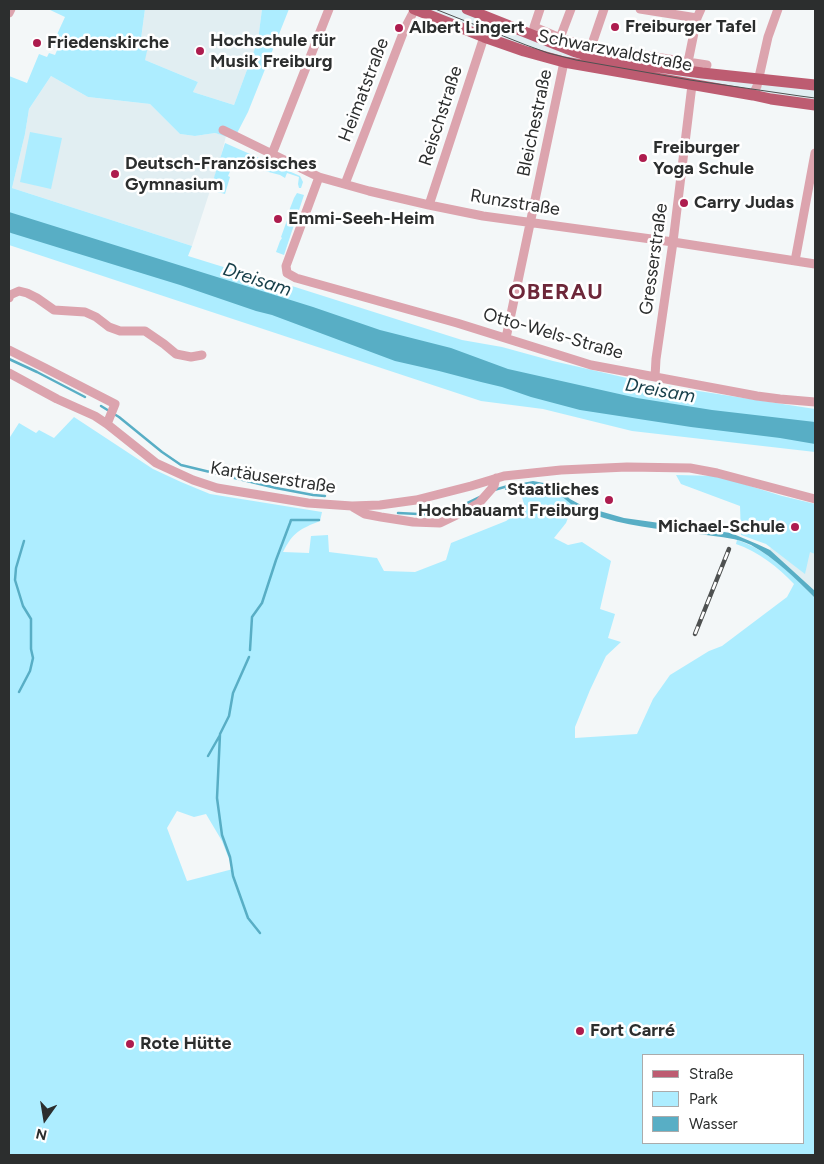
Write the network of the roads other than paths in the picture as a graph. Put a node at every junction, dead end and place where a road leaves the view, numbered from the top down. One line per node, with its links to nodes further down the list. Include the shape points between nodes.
1 (11, 9): 11 (street)
2 (329, 9): 26 (street)
3 (415, 9): 13 (main road, Schwarzwaldstraße); 28 (street, Heimatstraße)
4 (468, 9): 12 (main road, Schwarzwaldstraße)
5 (540, 9): 14 (street, Schwarzwaldstraße, via 534,27)
6 (570, 9): 14 (street, Schwarzwaldstraße)
7 (604, 9): 15 (street, Schwarzwaldstraße)
8 (640, 9): 10 (street, Schwarzwaldstraße)
9 (778, 9): 19 (street)
10 (699, 13): 17 (street, Schwarzwaldstraße)
11 (9, 14)
12 (520, 30): 13 (main road, via 494,29); 19 (main road, Schwarzwaldstraße, via 593,57)
13 (484, 37): 16 (main road, Schwarzwaldstraße); 29 (street, Reischstraße)
14 (560, 38): 15 (street, Schwarzwaldstraße)
15 (592, 47): 17 (street, Schwarzwaldstraße)
16 (564, 62): 20 (main road, Schwarzwaldstraße); 30 (street, Bleichestraße)
17 (688, 62): 18 (street, Schwarzwaldstraße)
18 (707, 65)
19 (759, 79): 21 (main road, Schwarzwaldstraße); 22 (street)
20 (692, 84): 22 (main road, Schwarzwaldstraße); 31 (street, Gresserstraße)
21 (815, 86)
22 (752, 95): 23 (main road, Schwarzwaldstraße)
23 (815, 105)
24 (223, 130): 26 (street, Runzstraße)
25 (815, 153): 32 (street)
26 (272, 154): 27 (street, Runzstraße)
27 (319, 176): 28 (street, Runzstraße); 35 (street, Otto-Wels-Straße, via 286,273)
28 (345, 184): 29 (street, Runzstraße)
29 (429, 205): 30 (street, Runzstraße)
30 (530, 223): 31 (street, Runzstraße); 35 (street, Bleichestraße)
31 (673, 242): 32 (street, Runzstraße); 39 (street, Gresserstraße)
32 (795, 261): 33 (street, Runzstraße)
33 (815, 264)
34 (9, 296): 37 (street, via 19,291 27,292 54,310 85,312 120,331 145,331 176,354)
35 (506, 338): 39 (street, Otto-Wels-Straße, via 583,363)
36 (9, 350): 41 (street, via 115,404)
37 (202, 355)
38 (9, 373): 41 (street, Kartäuserstraße)
39 (655, 377): 40 (street, Otto-Wels-Straße, via 756,396)
40 (815, 402)
41 (109, 422): 44 (street, Kartäuserstraße, via 156,463 192,480 217,488 308,503)
42 (495, 482): 43 (street, Kartäuserstraße, via 504,476 561,470 690,468); 44 (street, Kartäuserstraße, via 416,500); 44 (street, Kartäuserstraße, via 479,503 440,523 365,514)
43 (815, 499)
44 (352, 506)

